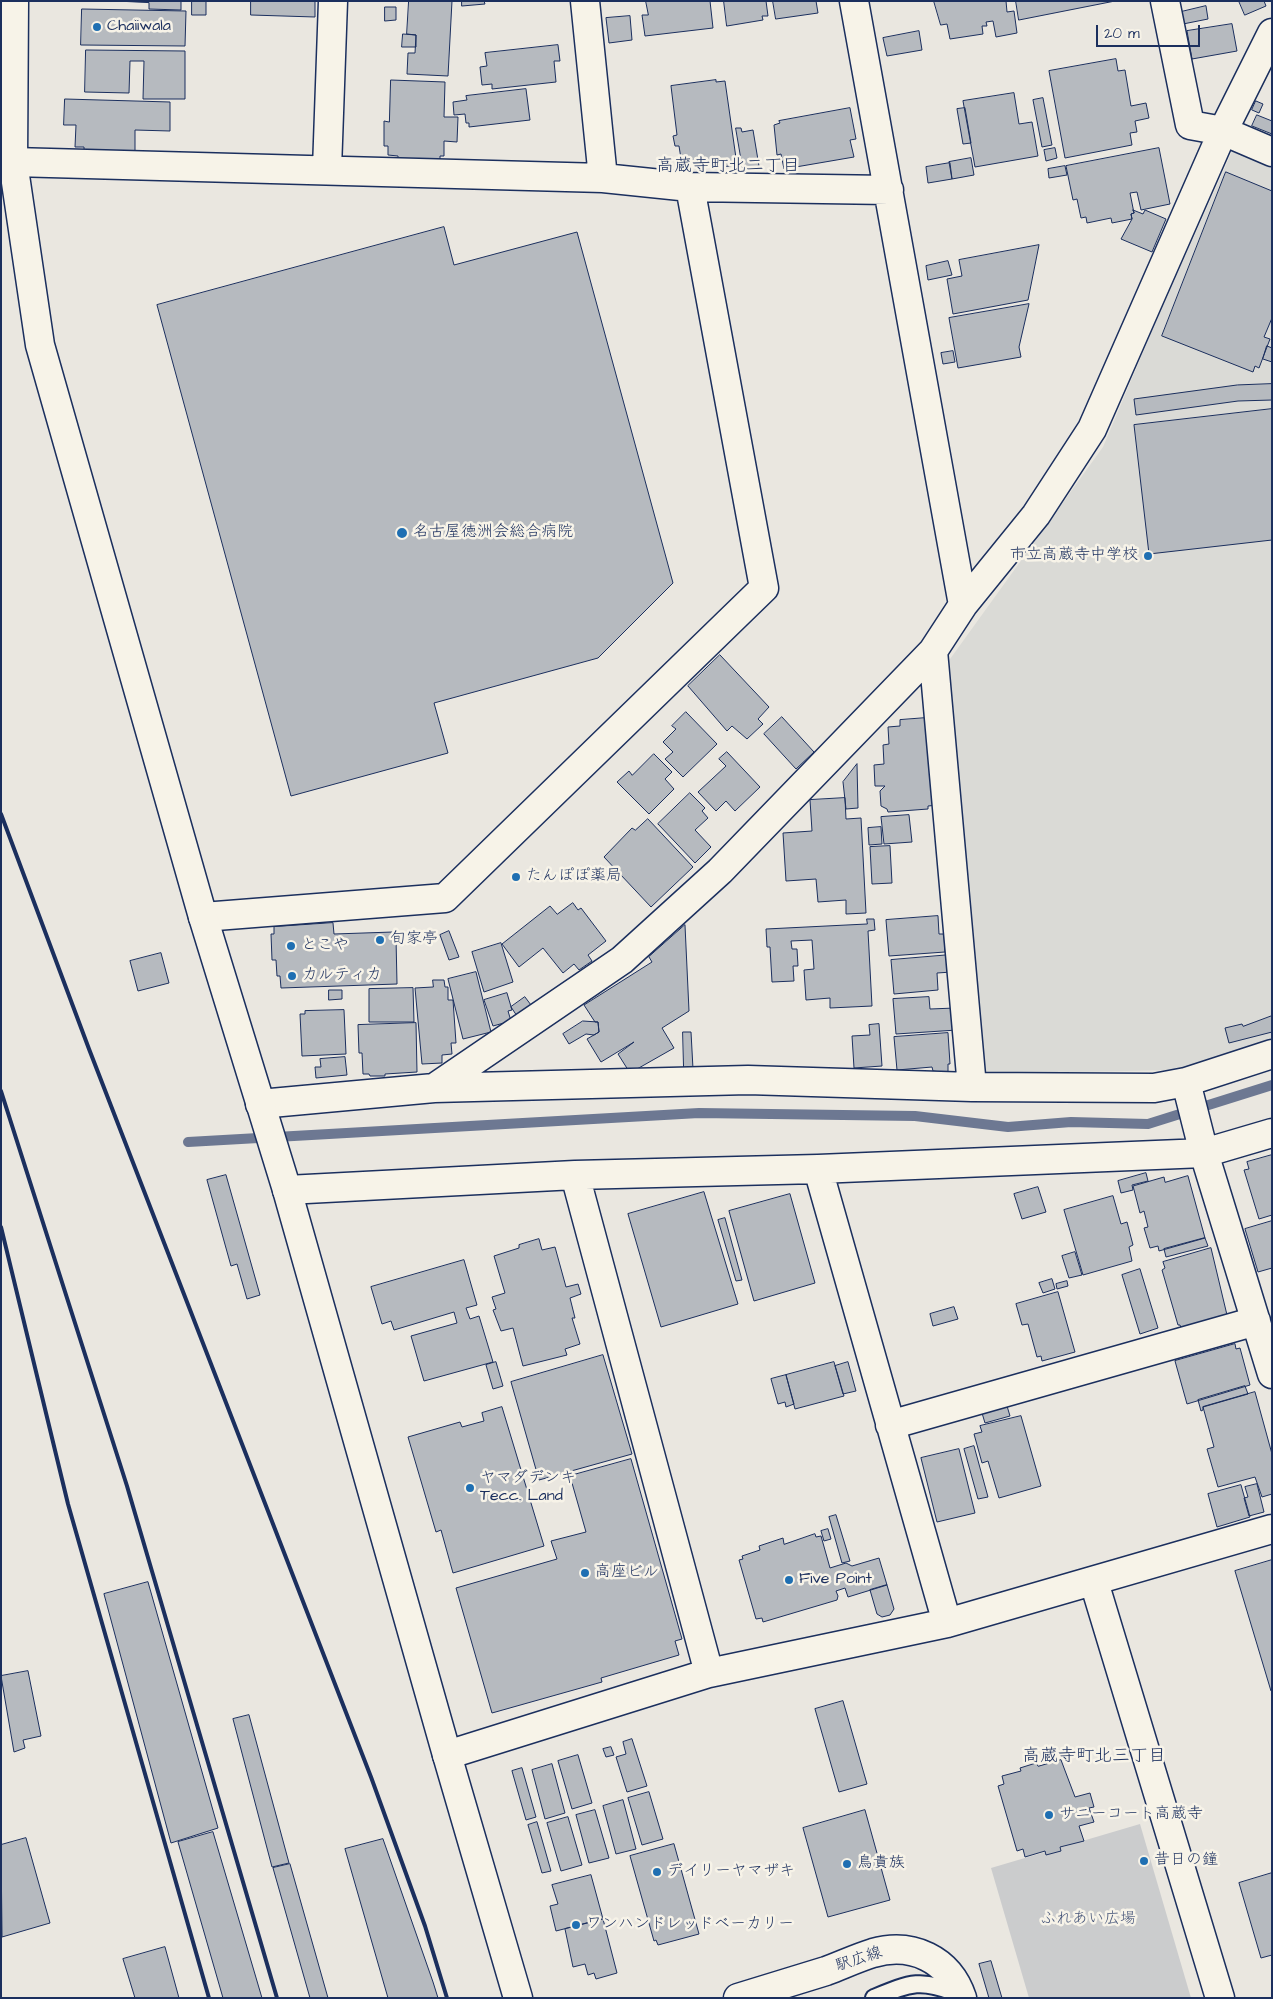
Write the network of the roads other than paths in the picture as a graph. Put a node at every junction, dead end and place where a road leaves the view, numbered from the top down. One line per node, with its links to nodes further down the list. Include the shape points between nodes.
1 (14, 1): 7 (street)
2 (333, 1): 11 (street)
3 (585, 1): 12 (street)
4 (854, 1): 14 (street)
5 (1165, 1): 8 (street, via 1190,125)
6 (1272, 33): 8 (street)
7 (7, 66): 10 (street)
8 (1224, 131): 9 (street); 15 (street, via 1092,429 1036,515)
9 (1272, 152)
10 (13, 162): 11 (street); 17 (street, via 40,345)
11 (327, 169): 12 (street)
12 (603, 178): 13 (street)
13 (690, 187): 14 (street); 17 (street, via 764,588 445,898)
14 (889, 190): 15 (street)
15 (963, 605): 16 (street)
16 (932, 651): 20 (street); 21 (street, via 720,871 622,960)
17 (203, 917): 22 (street)
18 (1272, 1054): 19 (street)
19 (1186, 1082): 20 (street, via 1154,1088); 24 (street)
20 (972, 1087): 21 (street, via 748,1080)
21 (434, 1088): 22 (street)
22 (262, 1111): 27 (street)
23 (1272, 1133): 24 (street)
24 (1202, 1145): 25 (street); 28 (street)
25 (818, 1170): 26 (street); 30 (street)
26 (576, 1175): 27 (street); 34 (street)
27 (287, 1190): 35 (street)
28 (1256, 1321): 29 (street); 30 (street)
29 (1272, 1374)
30 (890, 1425): 33 (street)
31 (1272, 1529): 32 (street)
32 (1094, 1582): 33 (street); 41 (street)
33 (947, 1624): 34 (street)
34 (710, 1673): 35 (street)
35 (446, 1755): 38 (street)
36 (904, 1992): 37 (lane, via 925,1983); 40 (lane)
37 (962, 1996): 39 (street, 駅広線, via 950,1974 934,1959 897,1949 873,1953)
38 (518, 1998)
39 (738, 1998)
40 (874, 1998)
41 (1220, 1998)

